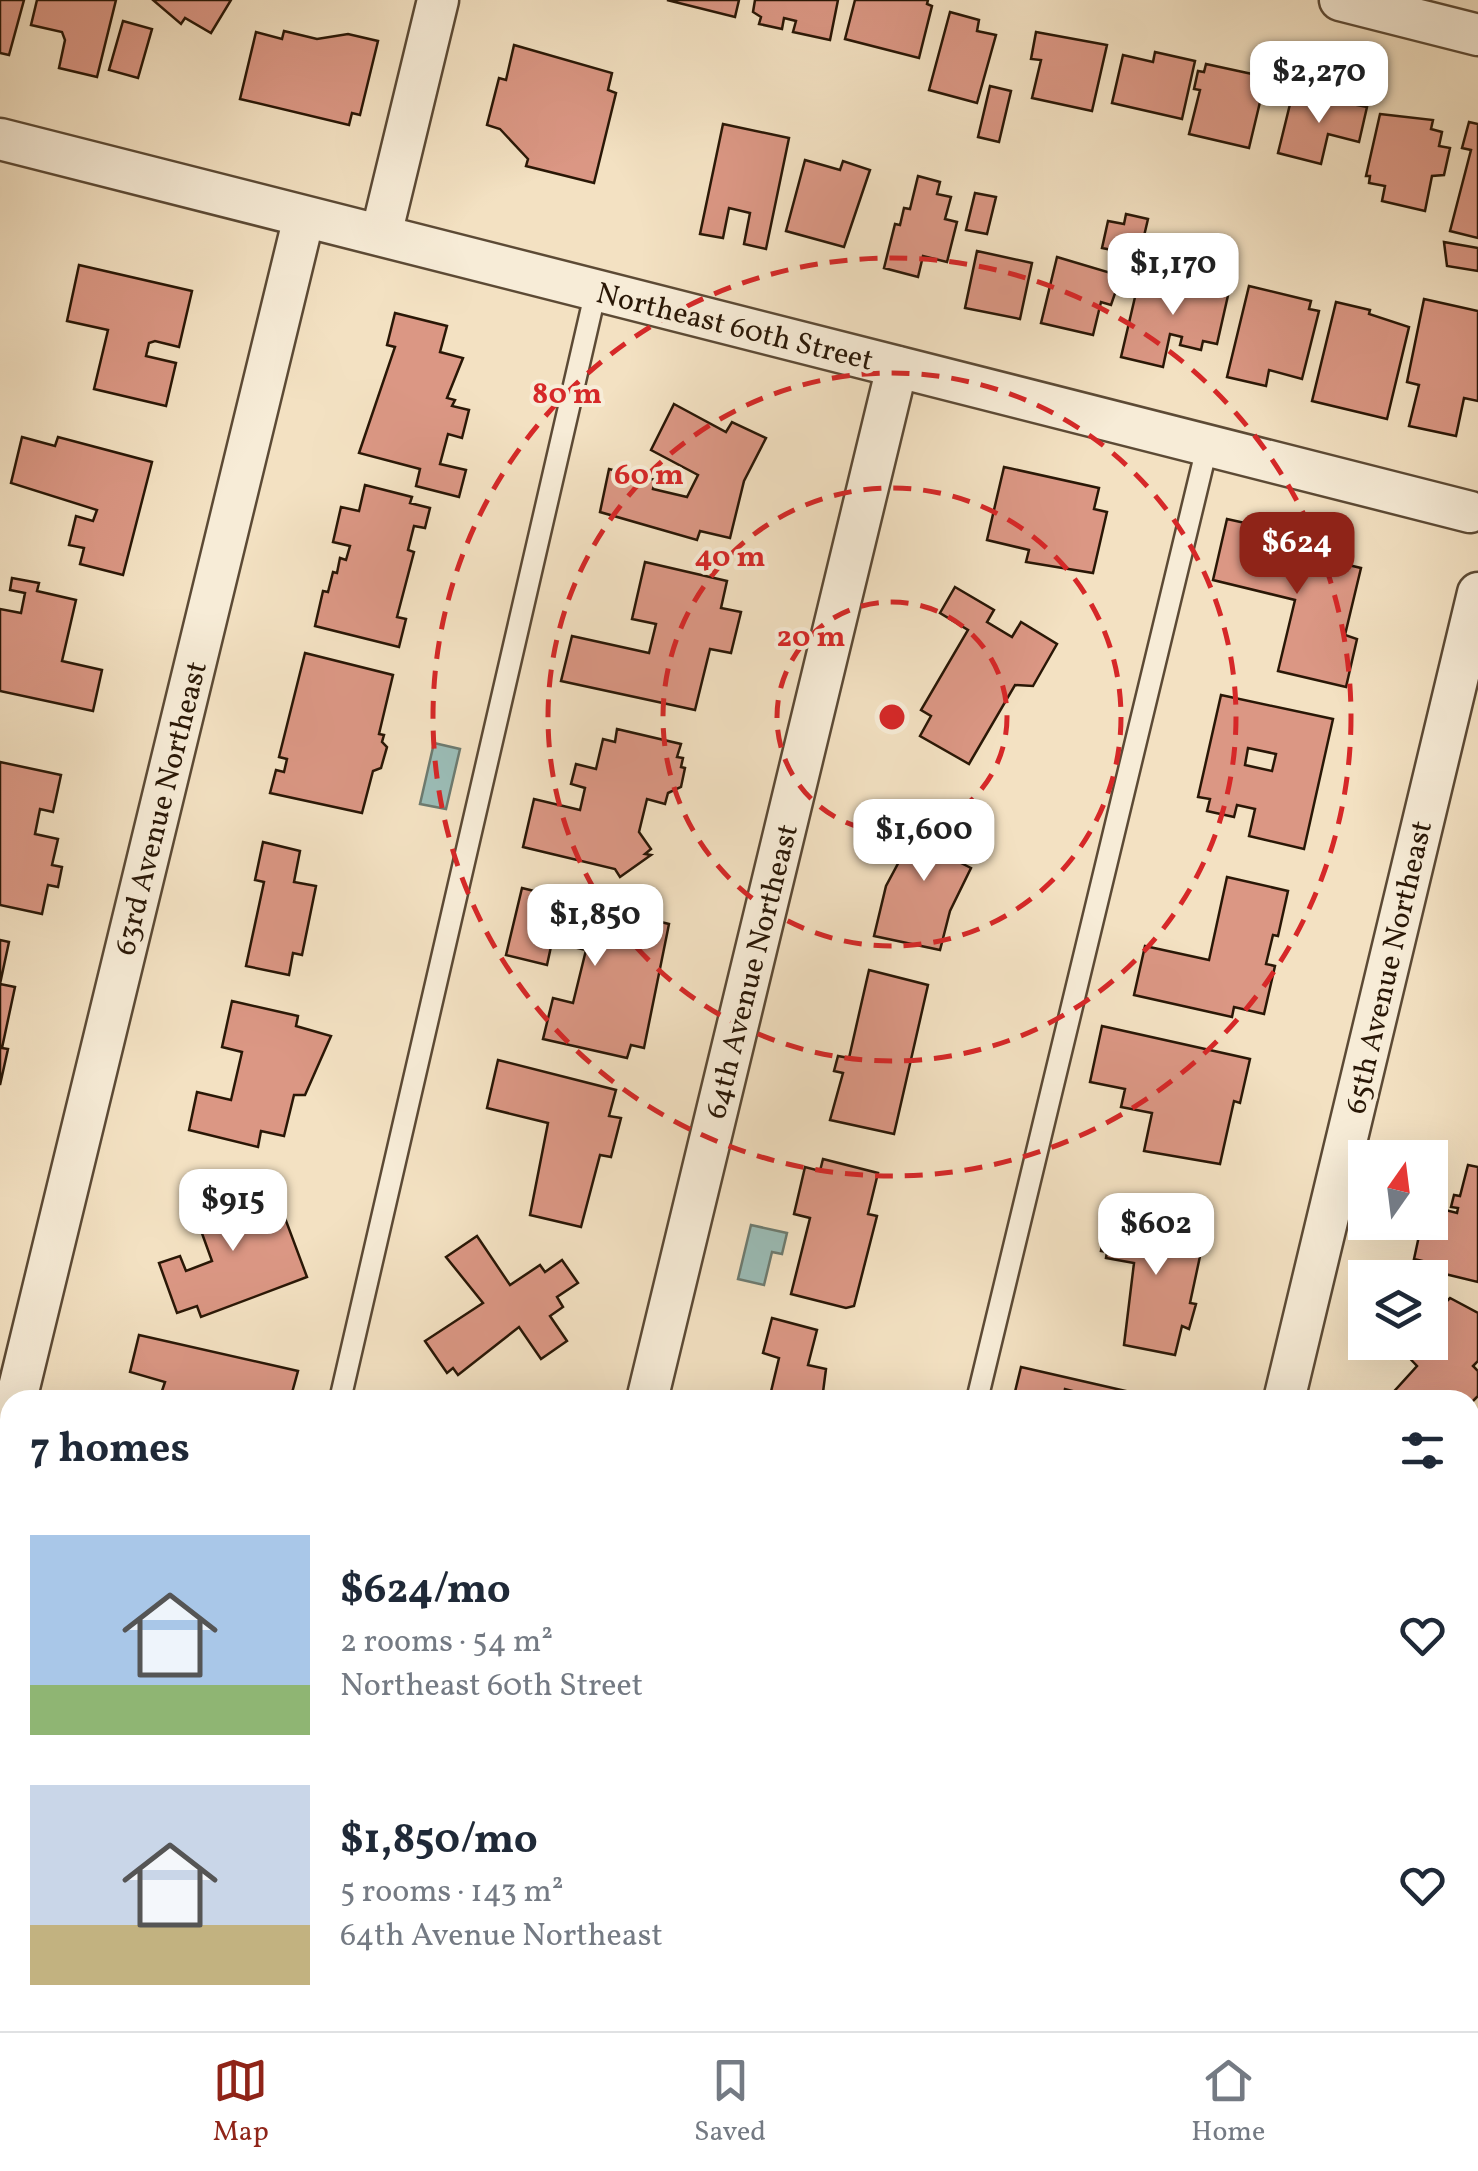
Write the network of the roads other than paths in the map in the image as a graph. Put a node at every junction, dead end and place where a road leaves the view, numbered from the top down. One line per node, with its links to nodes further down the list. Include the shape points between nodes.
1 (438, 0): 6 (street)
2 (1340, 0): 3 (street)
3 (1478, 35)
4 (0, 139): 5 (street, Northeast 60th Street)
5 (304, 217): 6 (street, Northeast 60th Street); 12 (street, 63rd Avenue Northeast)
6 (381, 236): 7 (street, Northeast 60th Street)
7 (596, 290): 8 (street, Northeast 60th Street); 13 (lane)
8 (897, 367): 9 (street, Northeast 60th Street); 14 (street, 64th Avenue Northeast)
9 (1207, 447): 10 (street, Northeast 60th Street); 15 (lane)
10 (1475, 516)
11 (1478, 592): 16 (street, 65th Avenue Northeast)
12 (18, 1390)
13 (342, 1390)
14 (649, 1390)
15 (979, 1390)
16 (1286, 1390)

